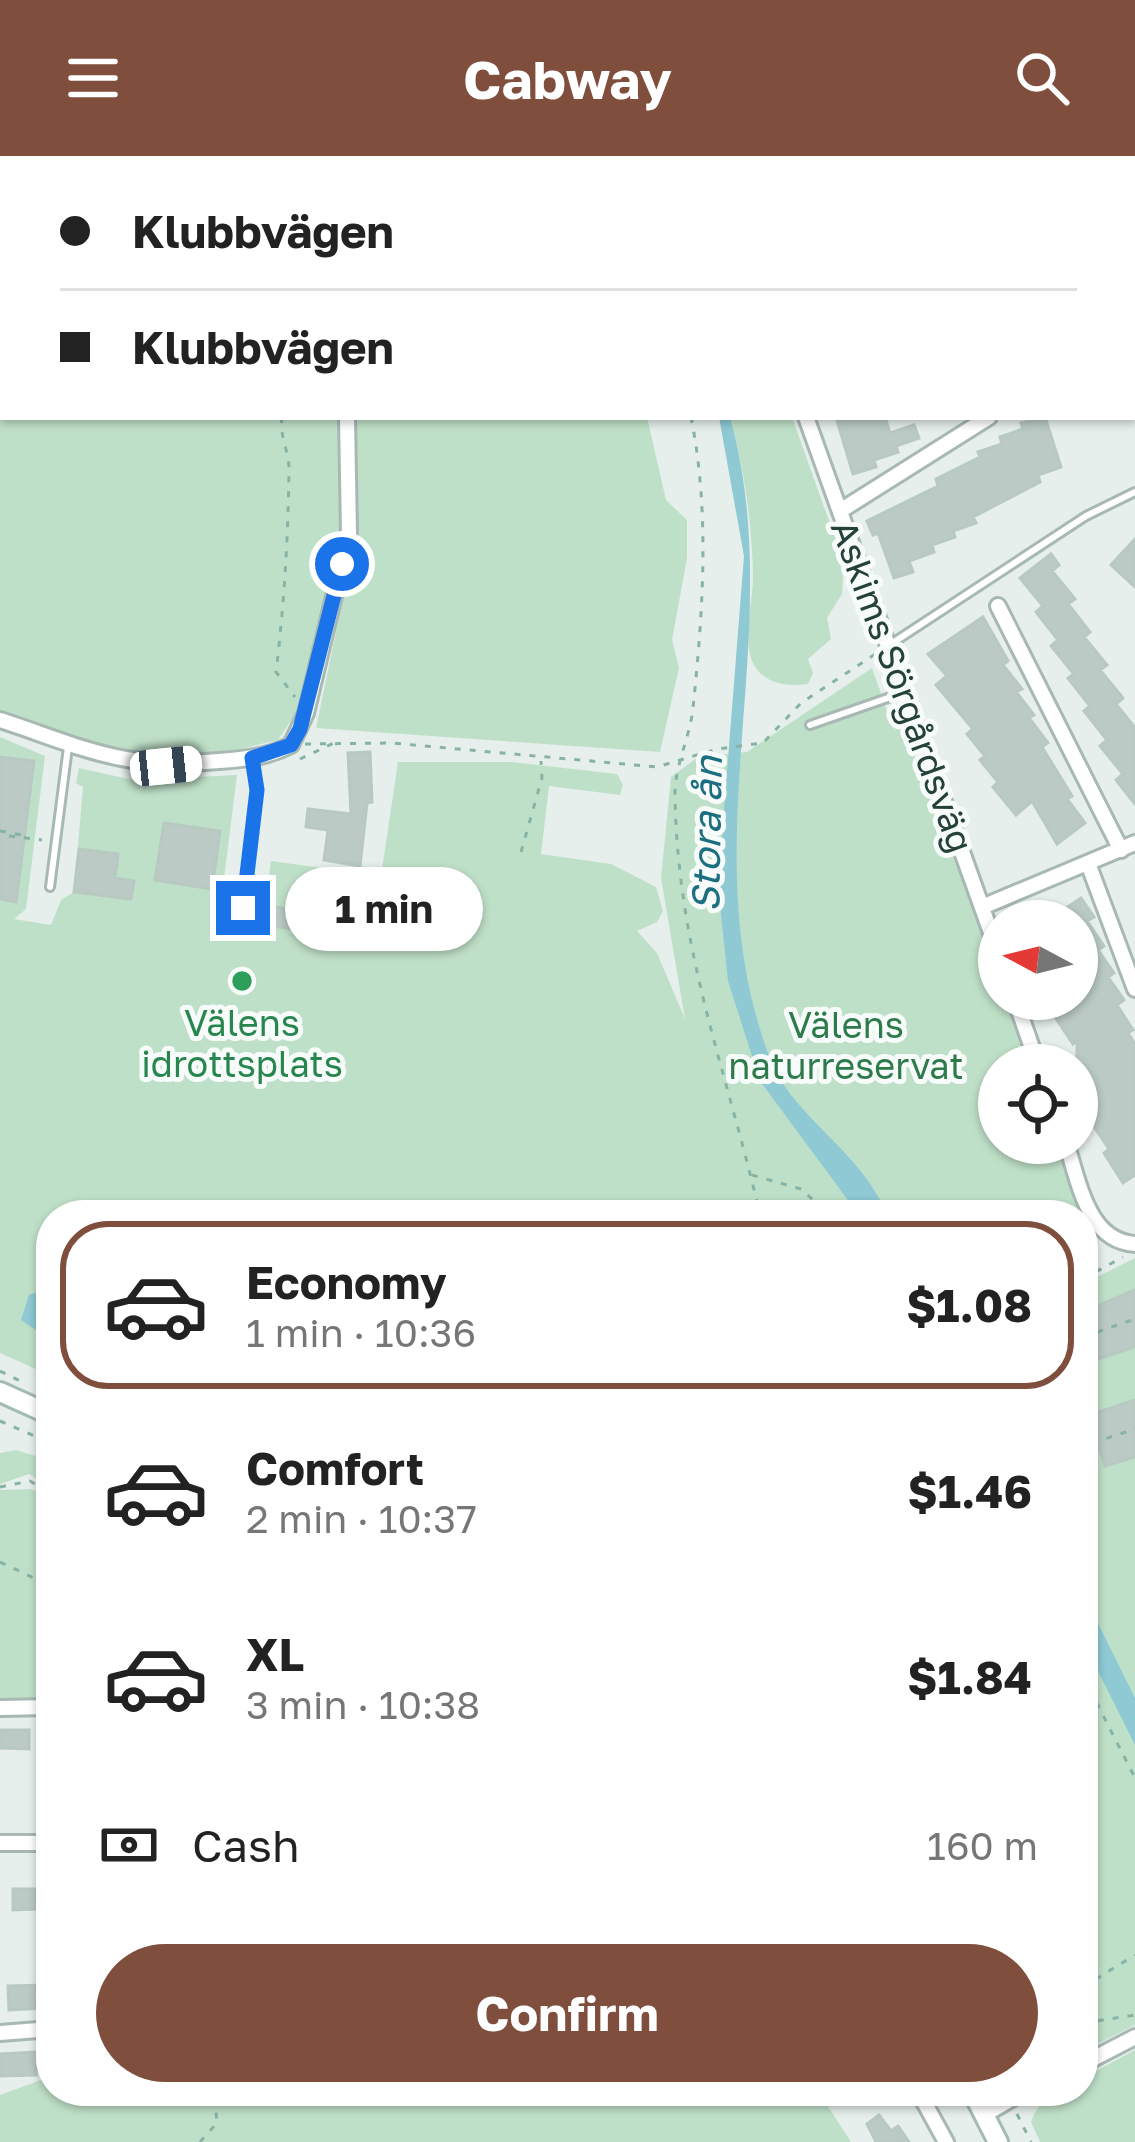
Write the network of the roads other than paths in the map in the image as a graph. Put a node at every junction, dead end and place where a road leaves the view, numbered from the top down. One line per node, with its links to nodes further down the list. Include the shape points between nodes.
1 (347, 420): 12 (street, via 349,534 306,713 291,745)
2 (807, 420): 5 (street, Askims Sörgårdsväg)
3 (984, 420): 5 (street)
4 (1135, 492): 7 (lane, via 1085,516)
5 (840, 511): 7 (street, Askims Sörgårdsväg)
6 (998, 606): 13 (street)
7 (888, 646): 8 (street, Askims Sörgårdsväg)
8 (905, 692): 10 (lane); 16 (street, Askims Sörgårdsväg)
9 (0, 720): 11 (street)
10 (810, 725)
11 (68, 747): 12 (street, via 145,765); 15 (lane)
12 (252, 758): 18 (lane, via 257,790)
13 (1128, 847): 14 (street)
14 (1089, 866): 17 (street); 19 (street)
15 (50, 887)
16 (979, 900)
17 (1000, 900)
18 (243, 908)
19 (1135, 989)
20 (1074, 1164): 21 (street)
21 (1087, 1200)
22 (1098, 1227): 23 (street)
23 (1131, 1244)
24 (0, 1392): 25 (street)
25 (36, 1408)
26 (36, 1707): 27 (street)
27 (0, 1708)
28 (0, 1843): 29 (street)
29 (36, 1843)
30 (36, 2030): 31 (street)
31 (0, 2032)
32 (1135, 2037): 33 (street)
33 (1098, 2056)
34 (926, 2106): 38 (street)
35 (980, 2106): 37 (street)
36 (998, 2106): 37 (street)
37 (984, 2115): 39 (street)
38 (946, 2142)
39 (998, 2142)

